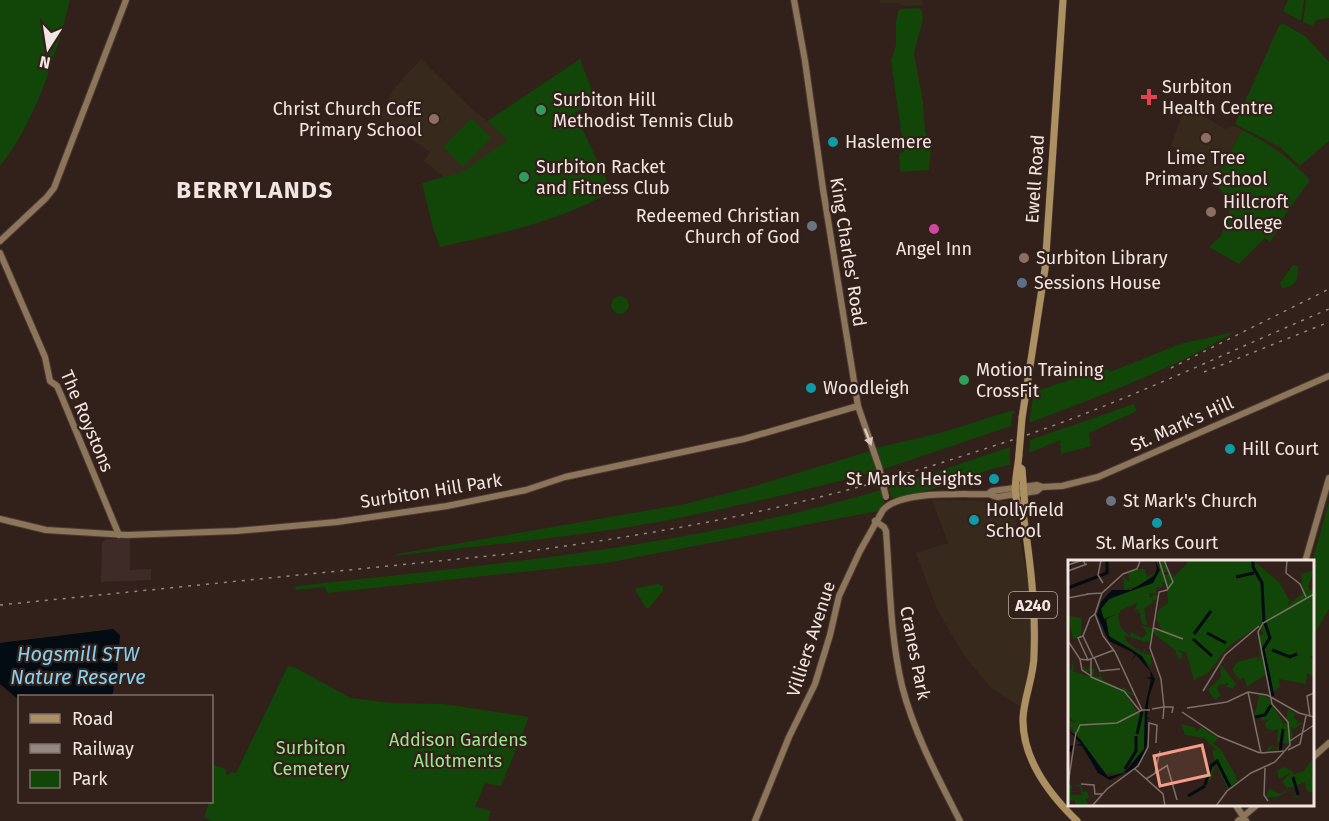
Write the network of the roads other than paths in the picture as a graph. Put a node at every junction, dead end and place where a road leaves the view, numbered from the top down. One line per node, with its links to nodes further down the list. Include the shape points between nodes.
1 (126, 0): 4 (street, via 54,188)
2 (794, 0): 7 (street, King Charles' Road)
3 (1063, 0): 9 (main road, Ewell Road / A240, bridge, via 1045,269 1015,470)
4 (0, 241)
5 (0, 253): 13 (street, The Roystons, via 45,357 50,381 57,386)
6 (1329, 376): 9 (street, St. Mark's Hill, via 1098,477 1037,491)
7 (858, 405): 10 (street, King Charles' Road, one-way to 10, bridge); 13 (street, Surbiton Hill Park, via 744,439 447,506 275,528)
8 (1329, 478): 14 (street)
9 (1020, 491): 10 (street, St. Mark's Hill, via 930,494); 22 (main road, A240, via 1032,582 1035,657 1024,711 1025,732 1041,779)
10 (889, 505): 12 (street, Villiers Avenue)
11 (0, 519): 13 (street, Surbiton Hill Park, via 46,530)
12 (875, 521): 20 (street, Villiers Avenue, via 839,596 815,684); 21 (street, Cranes Park, via 886,531 891,609 903,687 929,757)
13 (119, 535)
14 (1305, 560)
15 (1329, 743): 16 (street)
16 (1314, 756)
17 (1236, 806): 19 (street)
18 (1256, 806): 19 (street)
19 (1242, 820)
20 (755, 821)
21 (960, 821)
22 (1077, 821)

